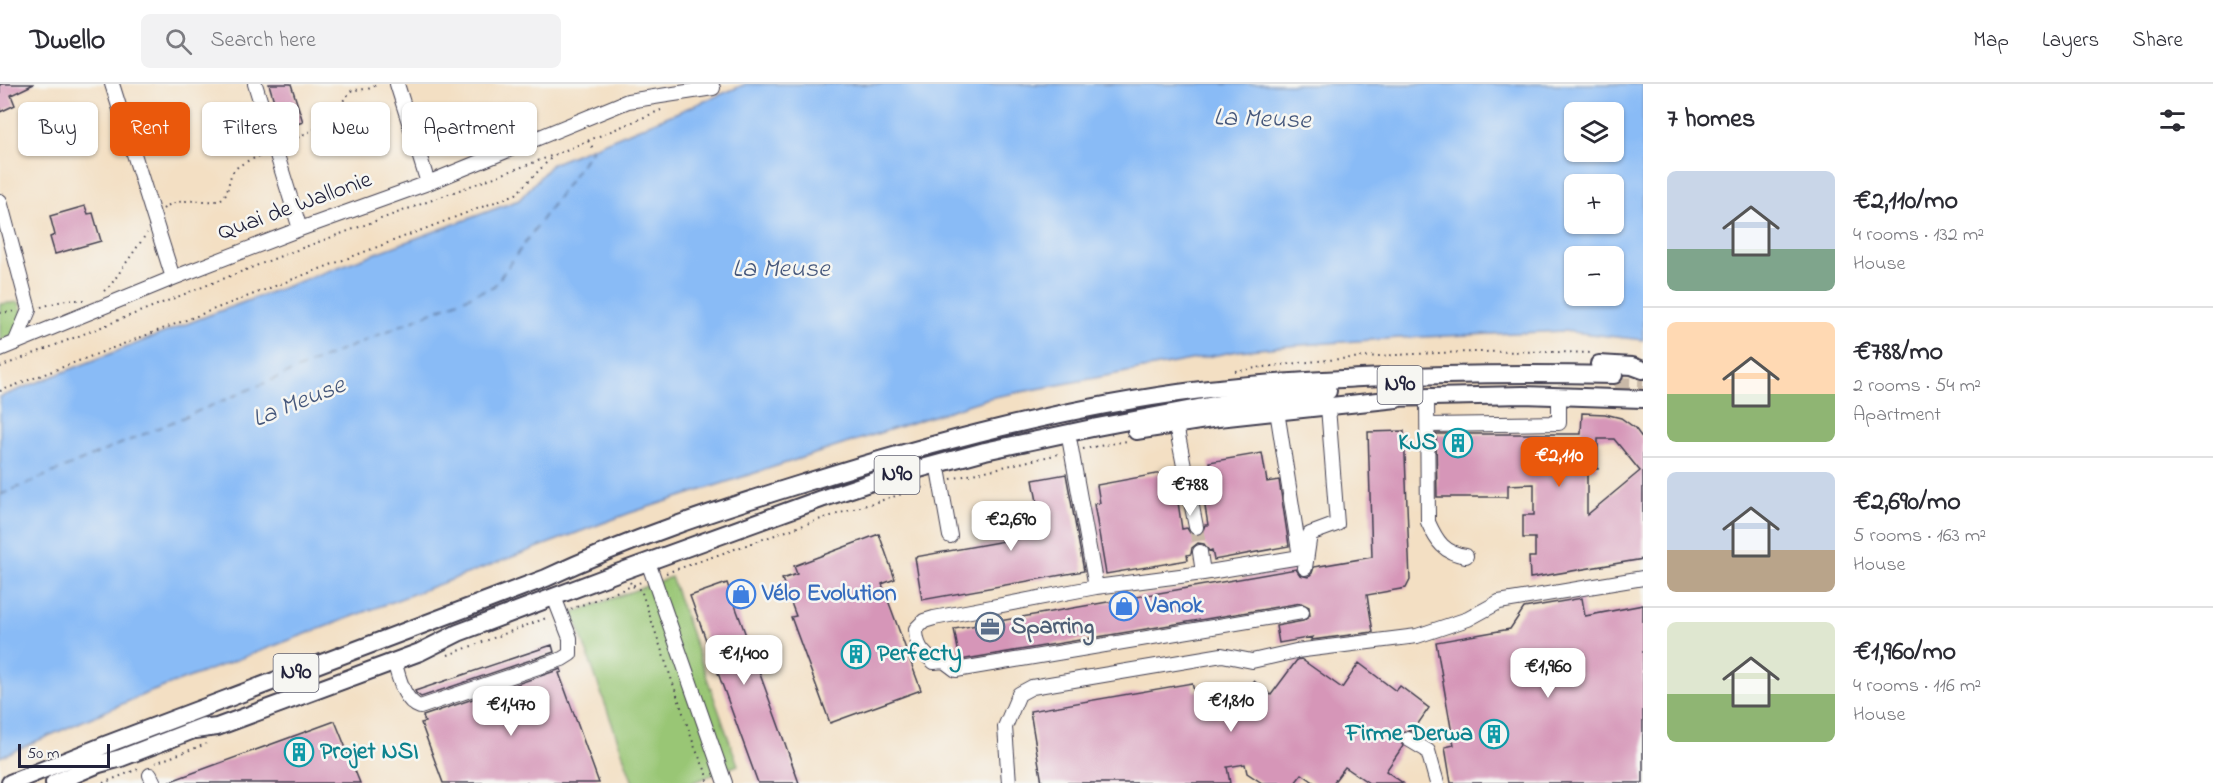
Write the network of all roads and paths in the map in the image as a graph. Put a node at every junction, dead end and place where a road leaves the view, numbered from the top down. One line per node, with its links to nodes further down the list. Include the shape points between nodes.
1 (112, 84): 16 (street)
2 (255, 84): 6 (street)
3 (379, 84): 8 (path, via 352,90 324,124)
4 (397, 84): 14 (street)
5 (713, 88): 14 (street, Quai de Wallonie, via 628,101)
6 (261, 102)
7 (661, 110): 9 (path)
8 (299, 136)
9 (588, 141): 10 (path); 11 (path)
10 (593, 148)
11 (555, 155): 25 (path, via 286,254); 28 (path, via 516,194)
12 (260, 156): 16 (path, via 231,174 223,199 170,204)
13 (278, 156): 17 (street)
14 (428, 183): 17 (street, Quai de Wallonie)
15 (0, 201): 21 (street)
16 (155, 222): 18 (street); 20 (path)
17 (300, 228): 18 (street, Quai de Wallonie)
18 (172, 278): 20 (street, Quai de Wallonie)
19 (82, 299): 20 (path); 20 (path); 21 (path)
20 (97, 300): 23 (street, Quai de Wallonie)
21 (29, 310): 22 (path); 23 (street)
22 (0, 313)
23 (15, 343): 24 (street, Quai de Wallonie)
24 (0, 349)
25 (0, 367)
26 (1643, 370): 27 (main road, via 1575,363 1425,364 1345,369)
27 (1260, 384): 34 (main road, N90, via 1533,373 1614,380 1389,386); 40 (main road, N90, via 1154,397 1027,422 928,446)
28 (0, 391)
29 (1559, 396): 30 (main road); 32 (main road); 37 (street, via 1559,423)
30 (1427, 397): 31 (main road); 37 (street)
31 (1397, 399): 33 (main road); 34 (main road, via 1353,397)
32 (1643, 399)
33 (1328, 407): 35 (main road); 47 (street, via 1337,524 1310,534)
34 (1188, 410): 43 (main road, N90, via 951,460 821,499)
35 (1277, 411): 36 (main road); 49 (street, via 1300,557)
36 (1176, 425): 38 (main road); 41 (street)
37 (1428, 425): 45 (street, via 1428,522 1435,538 1452,554)
38 (1070, 443): 39 (main road); 51 (street)
39 (940, 478): 42 (street); 43 (main road, via 859,498 734,540); 48 (path)
40 (766, 494): 46 (main road, via 652,542 646,548); 61 (main road, N90)
41 (1196, 527)
42 (950, 536)
43 (701, 542): 46 (main road, N90)
44 (1200, 552): 49 (street)
45 (1466, 556)
46 (648, 562): 52 (main road, N90); 64 (street)
47 (1305, 568)
48 (674, 571)
49 (1203, 573): 51 (street)
50 (1643, 578): 65 (street, via 1499,602 1468,619 1417,636 1296,651 1252,661 1222,655 1032,687 1019,694 1005,727)
51 (1096, 587): 53 (street, via 924,621 916,629 916,640 921,651 934,662 944,661 956,670)
52 (554, 597): 54 (street); 55 (main road, N90)
53 (1302, 612)
54 (560, 613): 56 (street, via 570,638 570,654 420,707 405,693); 63 (path, via 632,586 641,590)
55 (458, 633): 56 (main road); 57 (main road, N90, via 413,646)
56 (394, 662): 57 (main road, via 217,727)
57 (195, 730): 59 (main road, N90)
58 (1408, 739): 66 (street, via 1428,751)
59 (121, 758): 60 (main road); 62 (main road, N90)
60 (76, 782)
61 (10, 783)
62 (54, 783)
63 (708, 783)
64 (725, 783)
65 (1009, 783)
66 (1437, 783)

